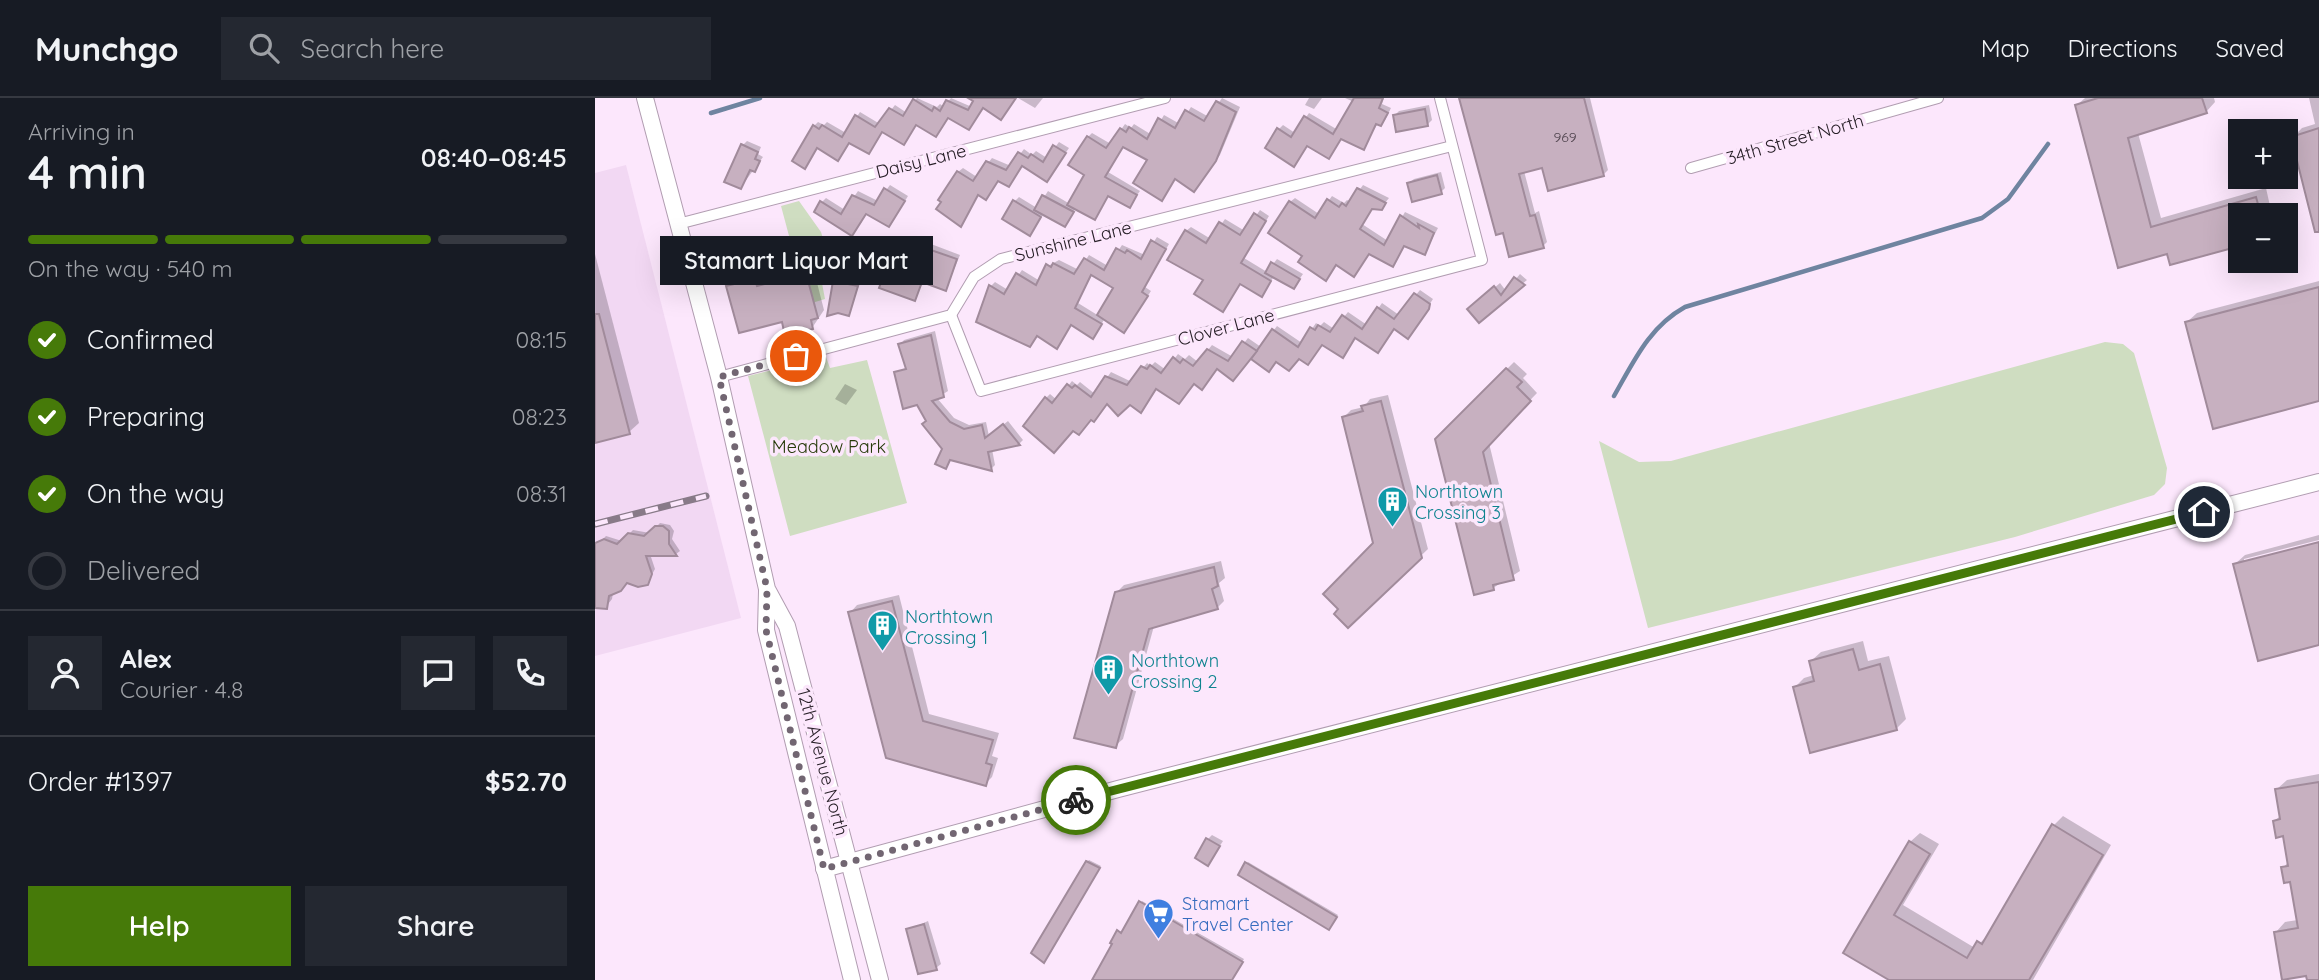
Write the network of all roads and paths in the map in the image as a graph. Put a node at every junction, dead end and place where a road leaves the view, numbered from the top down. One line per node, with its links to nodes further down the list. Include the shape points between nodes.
1 (645, 98): 7 (street, 12th Avenue North)
2 (1165, 98): 7 (street, Daisy Lane)
3 (1440, 98): 5 (street)
4 (1938, 98): 6 (street, 34th Street North)
5 (1453, 146): 8 (street, Sunshine Lane, via 1001,260 974,276); 8 (street, Clover Lane, via 1482,260 981,391)
6 (1691, 168)
7 (678, 224): 9 (street, 12th Avenue North)
8 (951, 315): 9 (street)
9 (719, 377): 11 (street, 12th Avenue North)
10 (2319, 482): 12 (street, via 1118,789)
11 (767, 589): 12 (street, 12th Avenue North, via 787,626); 13 (street, 12th Avenue North, via 766,630)
12 (851, 863): 13 (street); 15 (street, 12th Avenue North)
13 (824, 869): 14 (street, 12th Avenue North)
14 (852, 980)
15 (880, 980)

